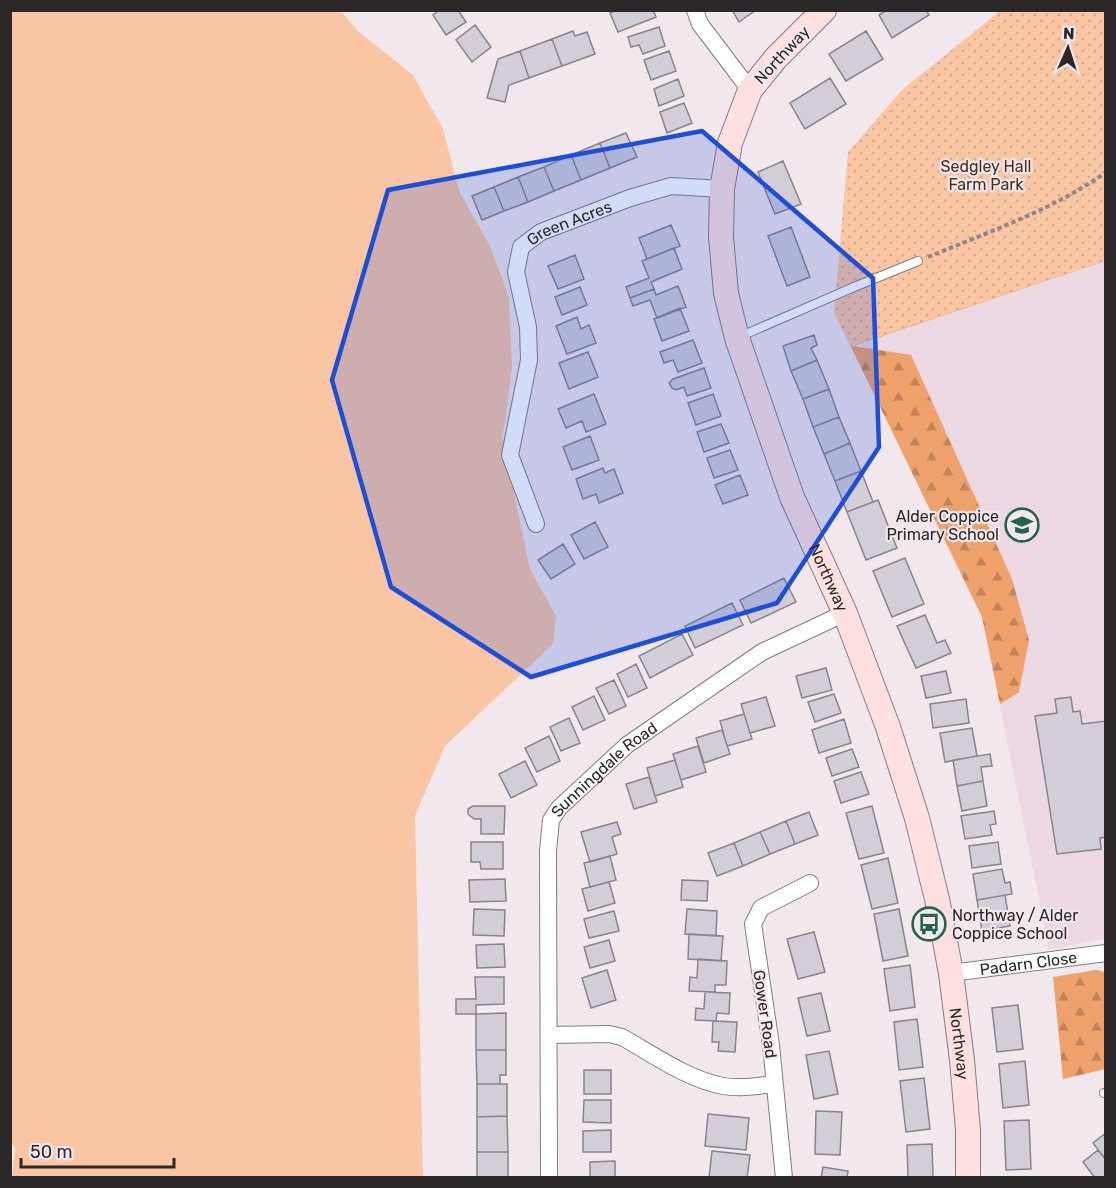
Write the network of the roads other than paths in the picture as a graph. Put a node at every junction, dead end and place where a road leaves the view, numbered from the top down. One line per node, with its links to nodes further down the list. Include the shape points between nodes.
1 (694, 10): 3 (street, via 700,24)
2 (824, 10): 3 (street, Northway)
3 (750, 90): 4 (street, Northway, via 730,143)
4 (722, 189): 6 (street, Northway, via 726,293); 7 (street, Green Acres, via 671,186 630,198 541,232 521,248 516,272 528,327 529,360 510,454)
5 (918, 261): 6 (lane)
6 (737, 338): 8 (street, Northway, via 792,497)
7 (536, 524)
8 (845, 613): 11 (street, Northway, via 917,818); 12 (street, Sunningdale Road, via 762,652 627,745 559,808 552,820 548,851)
9 (810, 883): 13 (street, Gower Road, via 762,908 753,924)
10 (1106, 953): 11 (street, Padarn Close)
11 (951, 973): 16 (street, Northway, via 968,1130)
12 (549, 1035): 13 (street, via 609,1034 622,1037 694,1077 722,1086); 14 (street, Sunningdale Road)
13 (774, 1084): 15 (street, Gower Road)
14 (549, 1178)
15 (784, 1178)
16 (968, 1178)

